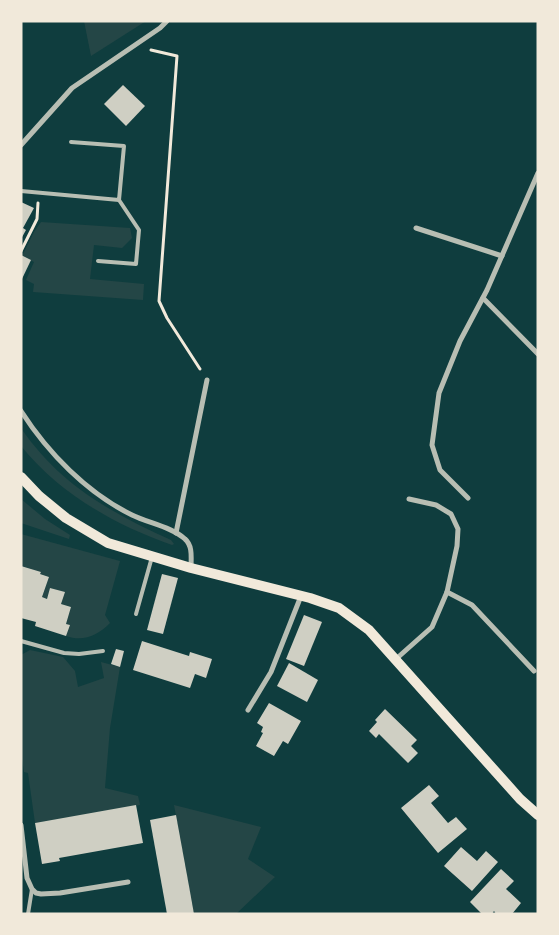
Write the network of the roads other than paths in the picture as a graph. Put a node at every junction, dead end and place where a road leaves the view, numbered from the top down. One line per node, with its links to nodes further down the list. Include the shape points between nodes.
1 (167, 21): 3 (street, via 72,88)
2 (71, 142): 6 (lane, via 124,146)
3 (21, 145)
4 (538, 173): 8 (street)
5 (21, 191): 6 (lane)
6 (119, 200): 9 (lane, via 139,230 136,264)
7 (416, 228): 8 (street)
8 (502, 256): 10 (street)
9 (98, 261)
10 (483, 298): 11 (street); 16 (street, via 460,341 439,393 432,445 440,470)
11 (538, 354)
12 (207, 380): 17 (street)
13 (21, 411): 17 (street, via 49,450 103,498 131,515)
14 (21, 477): 18 (main road, via 66,518 108,543)
15 (409, 498): 20 (street, via 436,505 451,514 458,529 458,546)
16 (468, 498)
17 (176, 532): 19 (street, via 186,540 191,551)
18 (152, 557): 19 (main road); 22 (lane)
19 (191, 568): 21 (main road)
20 (447, 592): 25 (street, via 432,627); 26 (street, via 472,604)
21 (302, 596): 25 (main road, via 339,608 369,630); 27 (street, via 271,672)
22 (136, 614)
23 (21, 641): 24 (lane, via 64,653)
24 (102, 651)
25 (396, 659): 28 (main road, via 520,799)
26 (534, 671)
27 (248, 710)
28 (538, 815)
29 (21, 824): 31 (street, via 27,878)
30 (128, 882): 31 (street, via 50,894)
31 (32, 889): 32 (lane)
32 (28, 914)

